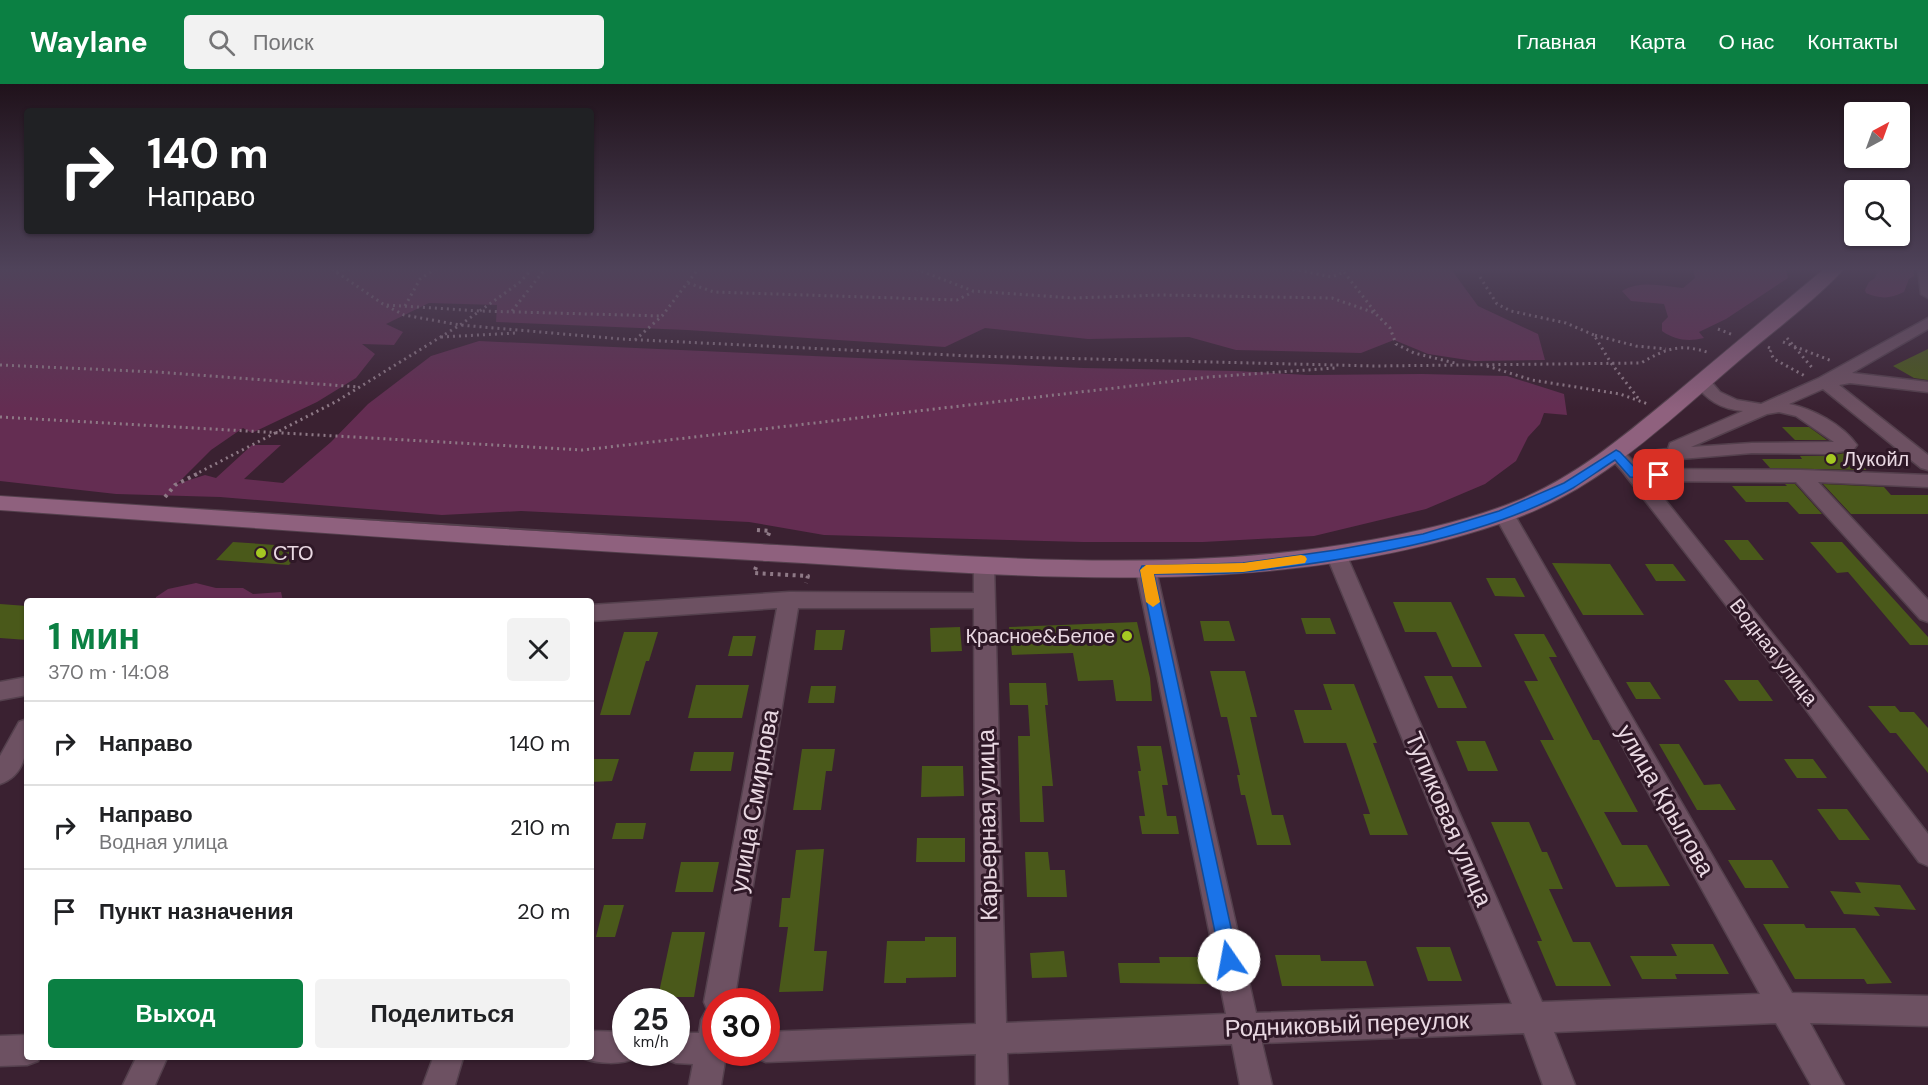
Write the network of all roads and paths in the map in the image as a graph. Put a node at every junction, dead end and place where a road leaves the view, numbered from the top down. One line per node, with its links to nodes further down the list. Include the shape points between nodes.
1 (408, 316): 9 (path)
2 (473, 316): 9 (path)
3 (651, 316): 4 (path)
4 (662, 316): 14 (path)
5 (1378, 316): 23 (path, via 1390,328 1396,344 1414,353)
6 (1533, 316): 11 (path, via 1566,323)
7 (1779, 316): 19 (main road)
8 (1928, 323): 25 (street)
9 (460, 325): 10 (path); 12 (path)
10 (532, 332): 12 (path); 14 (path)
11 (1594, 335): 17 (path); 20 (path)
12 (440, 337): 28 (path)
13 (1787, 338): 16 (path)
14 (635, 340): 24 (path, via 971,356)
15 (1783, 342): 16 (path)
16 (1792, 345): 25 (path); 27 (path)
17 (1667, 349): 19 (path, via 1691,346); 20 (path, via 1641,363)
18 (1773, 349): 27 (path, via 1770,352 1774,359)
19 (1727, 360): 26 (main road)
20 (1611, 363): 22 (path); 30 (path)
21 (0, 364): 28 (path)
22 (1483, 364): 23 (path); 30 (path, via 1532,380)
23 (1461, 365): 24 (path)
24 (1357, 366): 34 (path, via 1209,377 583,450)
25 (1849, 368): 27 (street)
26 (1702, 382): 31 (street, via 1721,401); 32 (main road)
27 (1822, 382): 29 (street, via 1850,378); 31 (street); 36 (street)
28 (360, 387): 34 (path)
29 (1928, 387)
30 (1638, 399): 32 (path)
31 (1763, 409): 35 (street); 35 (street, via 1779,407 1802,412 1848,445)
32 (1665, 413): 37 (main road)
33 (0, 417): 34 (path)
34 (275, 432): 40 (path, via 175,485)
35 (1658, 455): 37 (street)
36 (1928, 464)
37 (1627, 465): 38 (street); 42 (main road, via 1568,485); 54 (street, Водная улица)
38 (1801, 476): 39 (street); 48 (street)
39 (1928, 481)
40 (167, 495)
41 (0, 503): 44 (main road)
42 (1504, 514): 43 (main road, via 1424,538); 56 (street, улица Крылова)
43 (1336, 554): 45 (main road, via 1243,568); 58 (street, Тупиковая улица)
44 (984, 565): 45 (main road); 47 (street, Карьерная улица)
45 (1146, 570): 59 (street)
46 (789, 600): 47 (street); 49 (street); 55 (street, улица Смирнова)
47 (983, 602): 60 (street, Карьерная улица)
48 (1928, 614)
49 (594, 618)
50 (24, 687): 51 (street)
51 (0, 691)
52 (24, 735): 53 (street)
53 (0, 774)
54 (1928, 854)
55 (721, 988)
56 (1784, 1008): 57 (street, Родниковый переулок); 58 (street, Родниковый переулок); 75 (street, улица Крылова)
57 (1928, 1011)
58 (1533, 1017): 59 (street, Родниковый переулок); 74 (street, Тупиковая улица)
59 (1244, 1028): 60 (street, Родниковый переулок); 73 (street)
60 (991, 1038): 61 (street, Родниковый переулок); 72 (street, Карьерная улица)
61 (780, 1046)
62 (594, 1047): 63 (street)
63 (612, 1047)
64 (24, 1050): 65 (street)
65 (0, 1051)
66 (152, 1060): 69 (street)
67 (447, 1060): 70 (street)
68 (709, 1066): 71 (street)
69 (139, 1085)
70 (439, 1085)
71 (705, 1085)
72 (992, 1085)
73 (1256, 1085)
74 (1559, 1085)
75 (1828, 1085)

